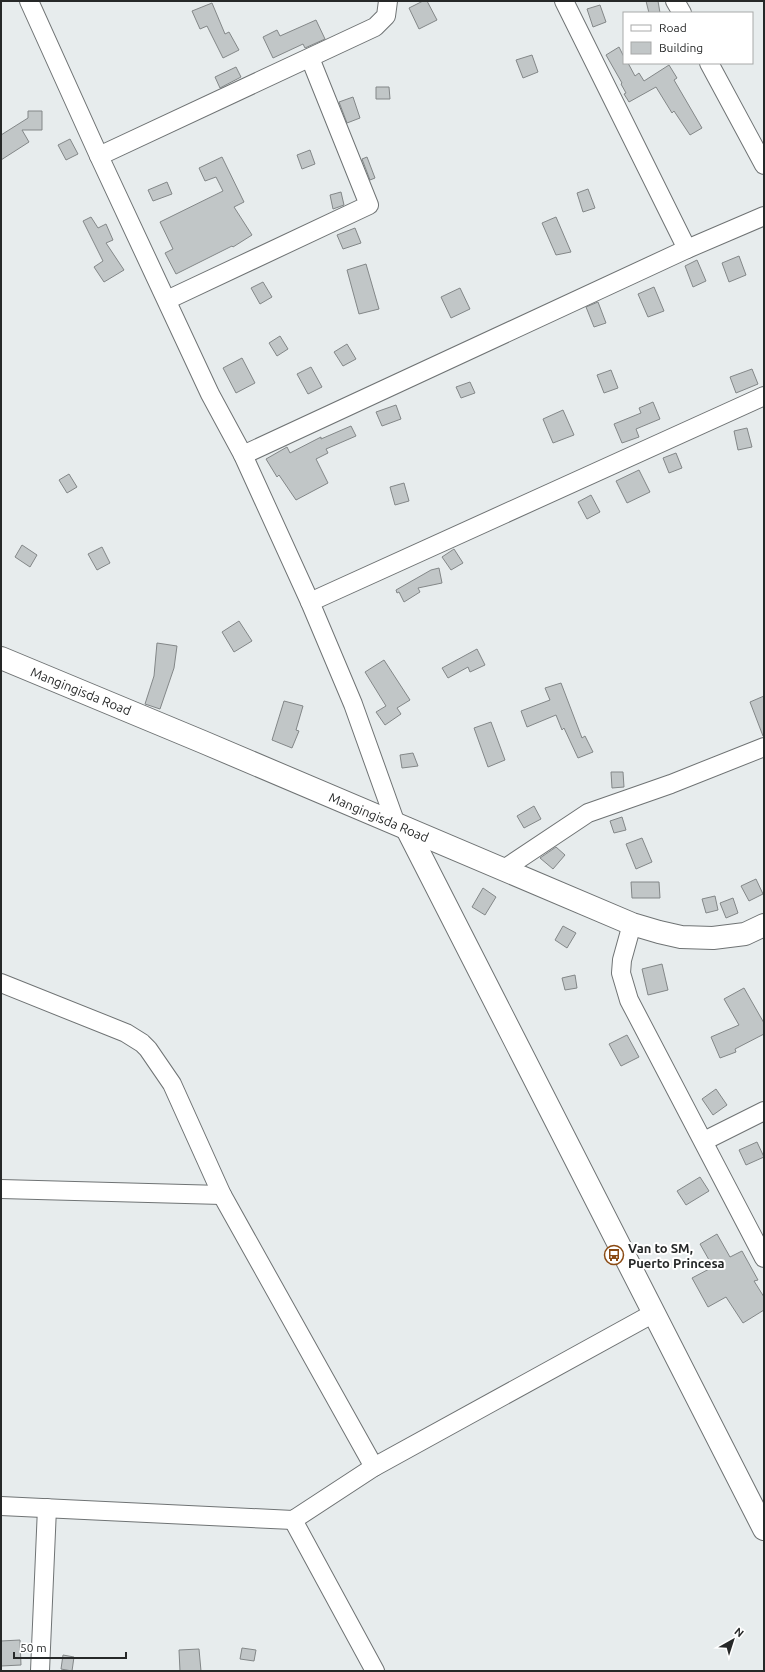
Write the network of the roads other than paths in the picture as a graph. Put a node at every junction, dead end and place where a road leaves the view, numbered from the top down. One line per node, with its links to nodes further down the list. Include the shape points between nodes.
1 (28, 1): 8 (street)
2 (388, 1): 6 (street, via 386,16 375,27)
3 (564, 1): 11 (street)
4 (675, 1): 5 (street)
5 (681, 12)
6 (310, 58): 8 (street); 12 (street, via 369,205)
7 (710, 64): 9 (street)
8 (99, 156): 12 (street)
9 (764, 165)
10 (764, 216): 11 (street)
11 (687, 250): 14 (street)
12 (167, 300): 14 (street, via 210,394)
13 (764, 396): 15 (street)
14 (243, 455): 15 (street)
15 (310, 602): 18 (street)
16 (1, 658): 18 (street, Mangingisda Road)
17 (764, 747): 19 (street, via 588,814)
18 (402, 826): 19 (street, Mangingisda Road); 28 (street)
19 (504, 869): 20 (street, Mangingisda Road)
20 (632, 924): 21 (street, Mangingisda Road, via 681,937 712,938 744,934); 24 (street, via 622,960 622,980 629,1000)
21 (764, 925)
22 (1, 983): 26 (street, via 126,1033 142,1043 172,1084)
23 (764, 1111): 24 (street)
24 (704, 1141): 27 (street)
25 (1, 1190): 26 (street)
26 (222, 1195): 29 (street)
27 (764, 1258)
28 (654, 1313): 29 (street); 33 (street)
29 (374, 1467): 32 (street)
30 (1, 1506): 31 (street)
31 (47, 1508): 32 (street); 34 (street)
32 (293, 1520): 35 (street)
33 (764, 1529)
34 (40, 1671)
35 (375, 1671)

